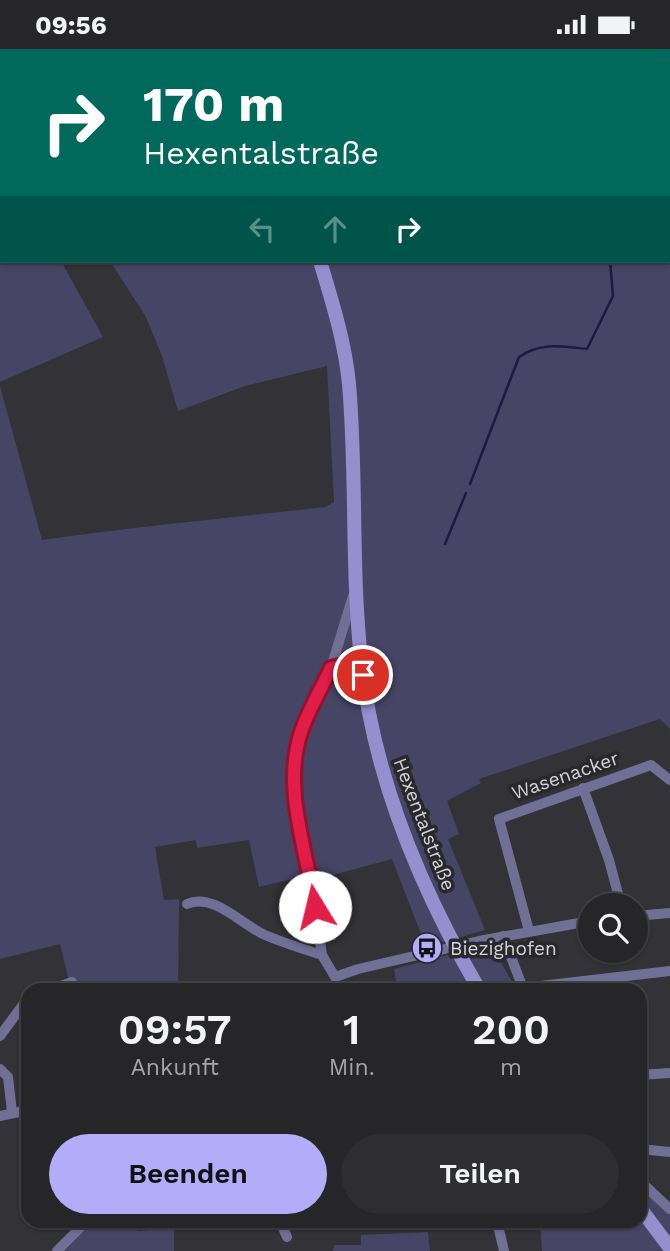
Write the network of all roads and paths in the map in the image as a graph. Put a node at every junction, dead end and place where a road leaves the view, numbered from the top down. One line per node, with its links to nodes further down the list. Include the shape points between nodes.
1 (321, 263): 2 (main road, Hexentalstraße, via 349,383)
2 (355, 590): 3 (main road, Hexentalstraße); 4 (street, Hexentalstraße)
3 (361, 661): 4 (street); 18 (main road, Hexentalstraße, via 377,749 392,800 437,908)
4 (331, 668): 14 (street, Hexentalstraße, via 300,734 294,775)
5 (670, 780): 6 (street, Wasenacker, via 651,765)
6 (583, 788): 7 (street); 12 (street, Wasenacker, via 499,819)
7 (618, 893)
8 (187, 904): 14 (street, via 193,901 220,907 261,933)
9 (670, 913): 10 (street)
10 (648, 915)
11 (578, 923): 12 (street)
12 (529, 931): 13 (street)
13 (503, 936): 16 (street); 19 (street)
14 (322, 955): 16 (street, Hexentalstraße)
15 (670, 971): 20 (street)
16 (335, 977): 17 (street)
17 (333, 983)
18 (476, 983)
19 (522, 983)
20 (573, 983)
21 (21, 1008): 22 (street)
22 (0, 1037)
23 (0, 1069): 27 (street, via 8,1077)
24 (670, 1073): 25 (street)
25 (647, 1075)
26 (21, 1111): 27 (street)
27 (12, 1112): 28 (street)
28 (0, 1116)
29 (647, 1150): 30 (street)
30 (670, 1152)
31 (647, 1188): 32 (street)
32 (670, 1209)
33 (647, 1217): 38 (main road)
34 (79, 1228): 39 (street)
35 (283, 1228): 37 (street)
36 (498, 1228): 40 (street)
37 (287, 1237)
38 (670, 1248)
39 (57, 1251)
40 (503, 1251)

